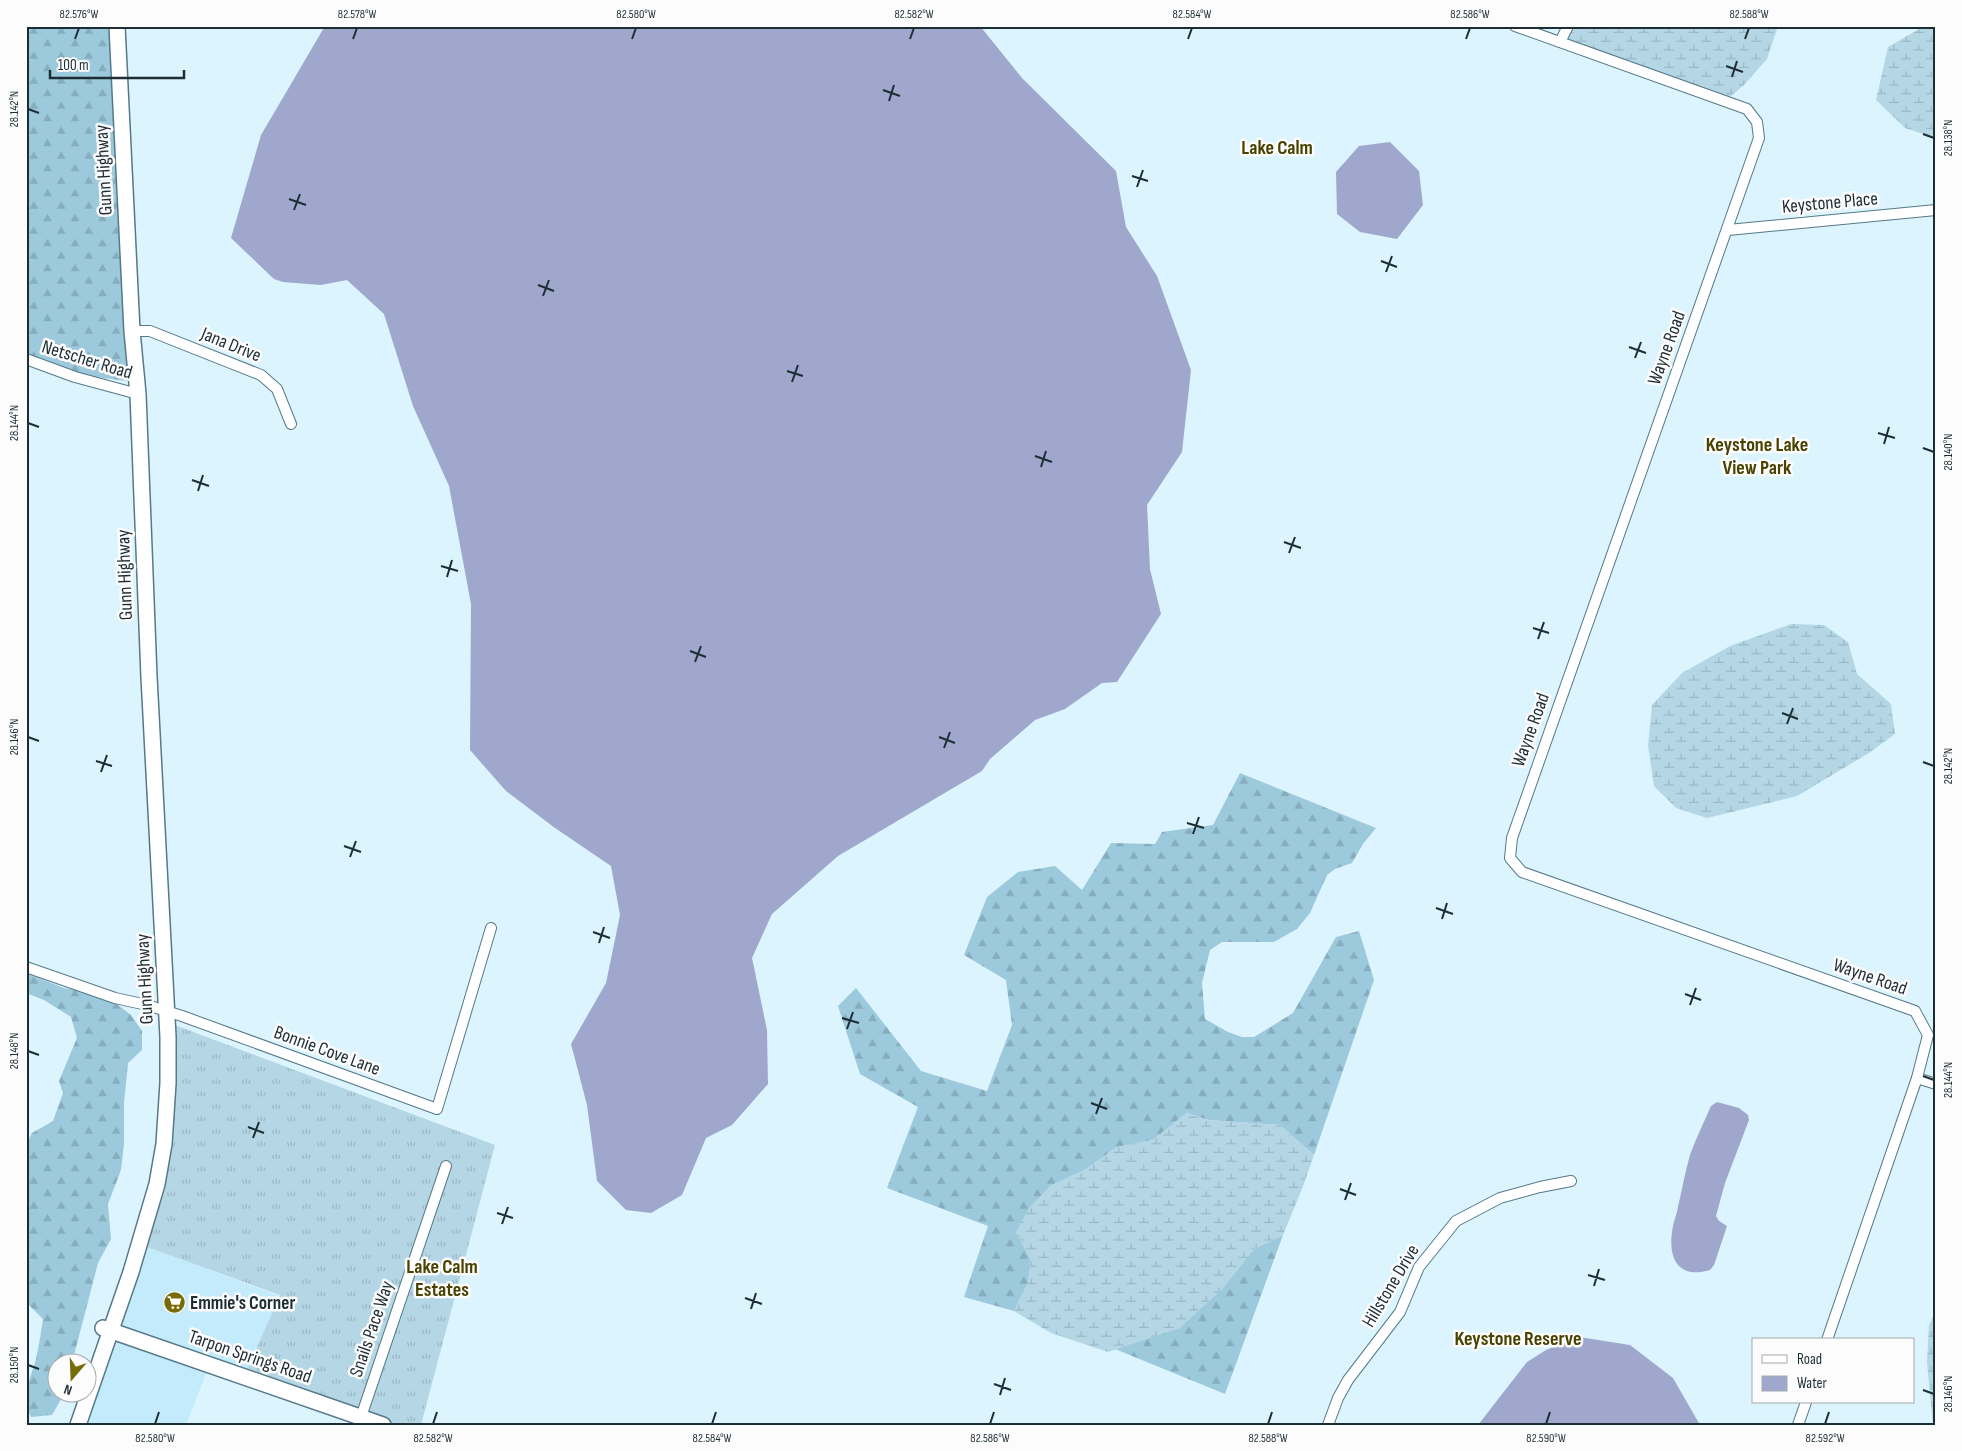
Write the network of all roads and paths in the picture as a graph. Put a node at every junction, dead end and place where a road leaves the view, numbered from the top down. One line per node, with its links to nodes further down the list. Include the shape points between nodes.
1 (117, 26): 7 (main road, Gunn Highway)
2 (1515, 26): 4 (street, Wayne Road)
3 (1568, 26): 4 (street)
4 (1560, 42): 6 (street, Wayne Road, via 1747,109 1757,122 1759,138)
5 (1936, 210): 6 (street, Keystone Place)
6 (1728, 230): 14 (street, Wayne Road, via 1512,838 1510,858 1522,872 1915,1011 1928,1035)
7 (132, 331): 9 (main road, Gunn Highway); 10 (street, Jana Drive, via 150,331 261,375 277,390)
8 (26, 359): 9 (street, Netscher Road, via 75,378)
9 (138, 394): 13 (main road, Gunn Highway)
10 (291, 424)
11 (491, 928): 13 (street, Bonnie Cove Lane, via 437,1109)
12 (26, 967): 13 (street, Bonnie Cove Lane, via 115,998)
13 (167, 1011): 18 (main road, Gunn Highway, via 168,1083 164,1122)
14 (1918, 1078): 15 (street); 19 (street, Wayne Road)
15 (1936, 1084)
16 (446, 1166): 23 (street, Snails Pace Way)
17 (1571, 1181): 27 (street, Hillstone Drive, via 1500,1198 1456,1221 1419,1267 1400,1312 1348,1380)
18 (107, 1329): 20 (main road, Gunn Highway); 23 (main road, Tarpon Springs Road); 25 (main road, Gunn Highway)
19 (1828, 1338)
20 (97, 1354)
21 (79, 1404): 24 (main road)
22 (1805, 1404): 28 (street)
23 (361, 1417): 26 (main road, Tarpon Springs Road)
24 (74, 1425)
25 (78, 1425)
26 (383, 1425)
27 (1328, 1425)
28 (1798, 1425)

